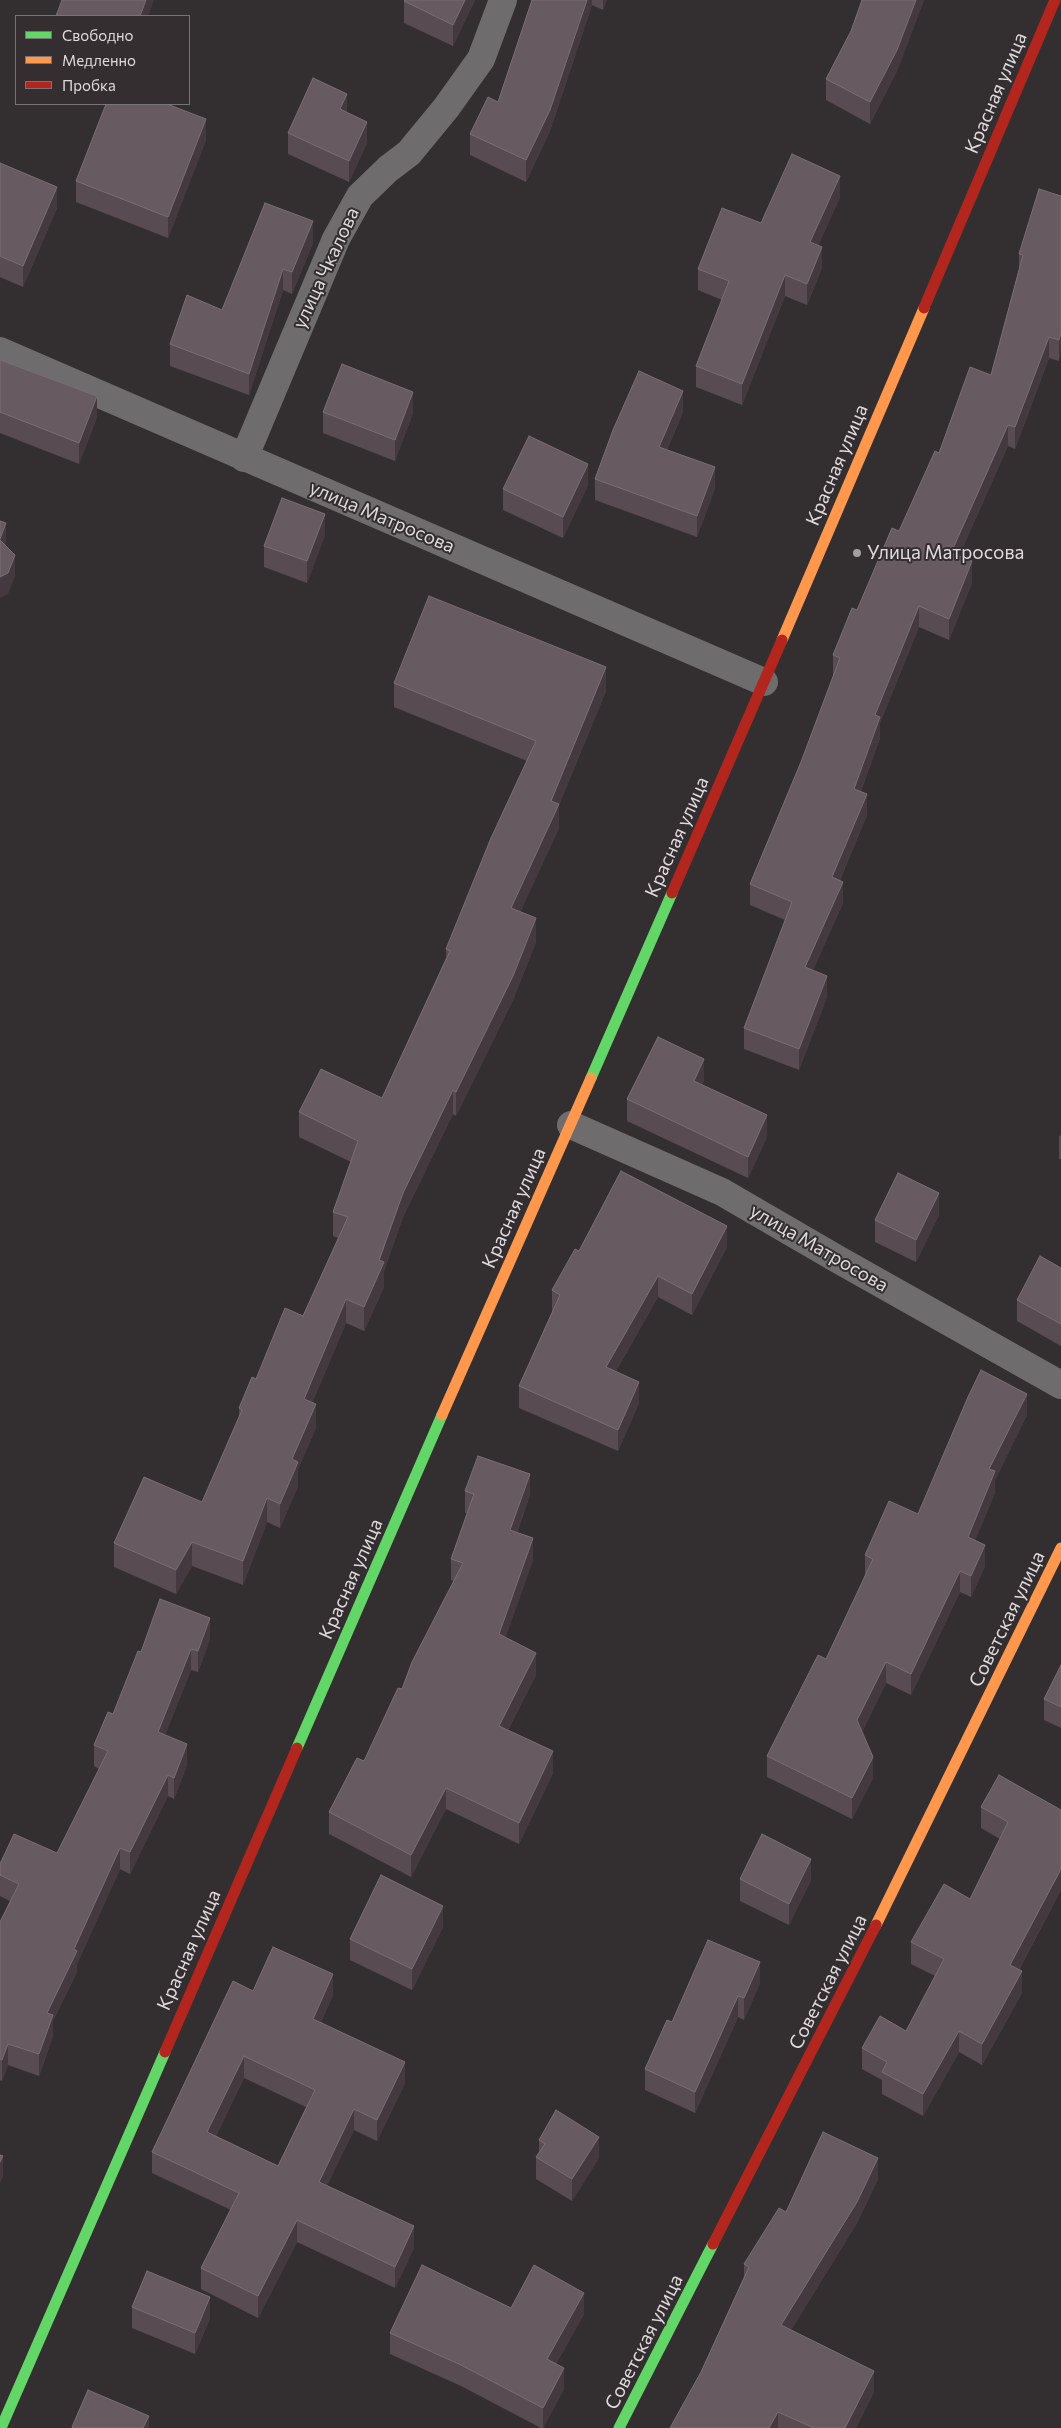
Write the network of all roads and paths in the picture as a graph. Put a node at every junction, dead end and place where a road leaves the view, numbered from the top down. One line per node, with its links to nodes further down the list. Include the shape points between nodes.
1 (503, 0): 4 (street, улица Чкалова, via 480,59 446,108 409,153 388,168 360,196 336,239)
2 (1055, 0): 5 (street, Красная улица)
3 (0, 351): 4 (street, улица Матросова)
4 (244, 458): 5 (street, улица Матросова)
5 (764, 682): 6 (street, Красная улица)
6 (571, 1125): 7 (street, улица Матросова, via 722,1192); 9 (street, Красная улица)
7 (1061, 1385)
8 (1061, 1548): 10 (street, Советская улица, via 829,2018)
9 (1, 2428)
10 (619, 2428)

